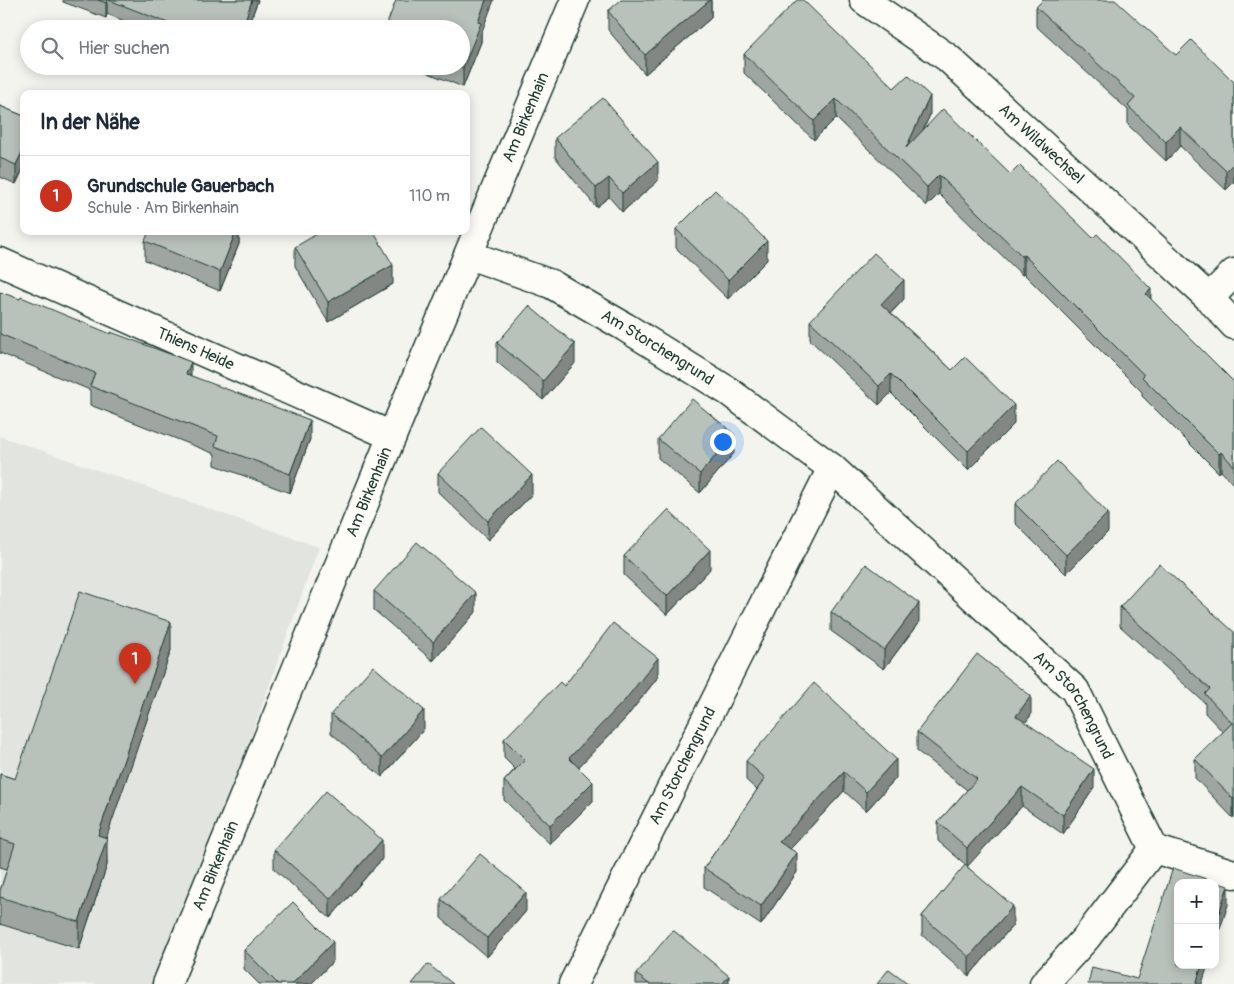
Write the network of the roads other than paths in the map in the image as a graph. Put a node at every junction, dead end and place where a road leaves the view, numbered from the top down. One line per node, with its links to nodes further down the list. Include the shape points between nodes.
1 (575, 0): 3 (street, Am Birkenhain)
2 (864, 0): 6 (street, Am Wildwechsel, via 948,58)
3 (469, 255): 8 (street, Am Birkenhain); 9 (street, Am Storchengrund, via 551,284 625,326 728,391)
4 (0, 262): 8 (street, Thiens Heide)
5 (1234, 273): 6 (street)
6 (1209, 298): 7 (street, Am Wildwechsel)
7 (1234, 325)
8 (392, 436): 12 (street, Am Birkenhain)
9 (832, 468): 10 (street, Am Storchengrund, via 1076,690); 13 (street, Am Storchengrund)
10 (1154, 850): 11 (street); 14 (street, via 1086,938)
11 (1234, 874)
12 (167, 984)
13 (573, 984)
14 (1044, 984)

